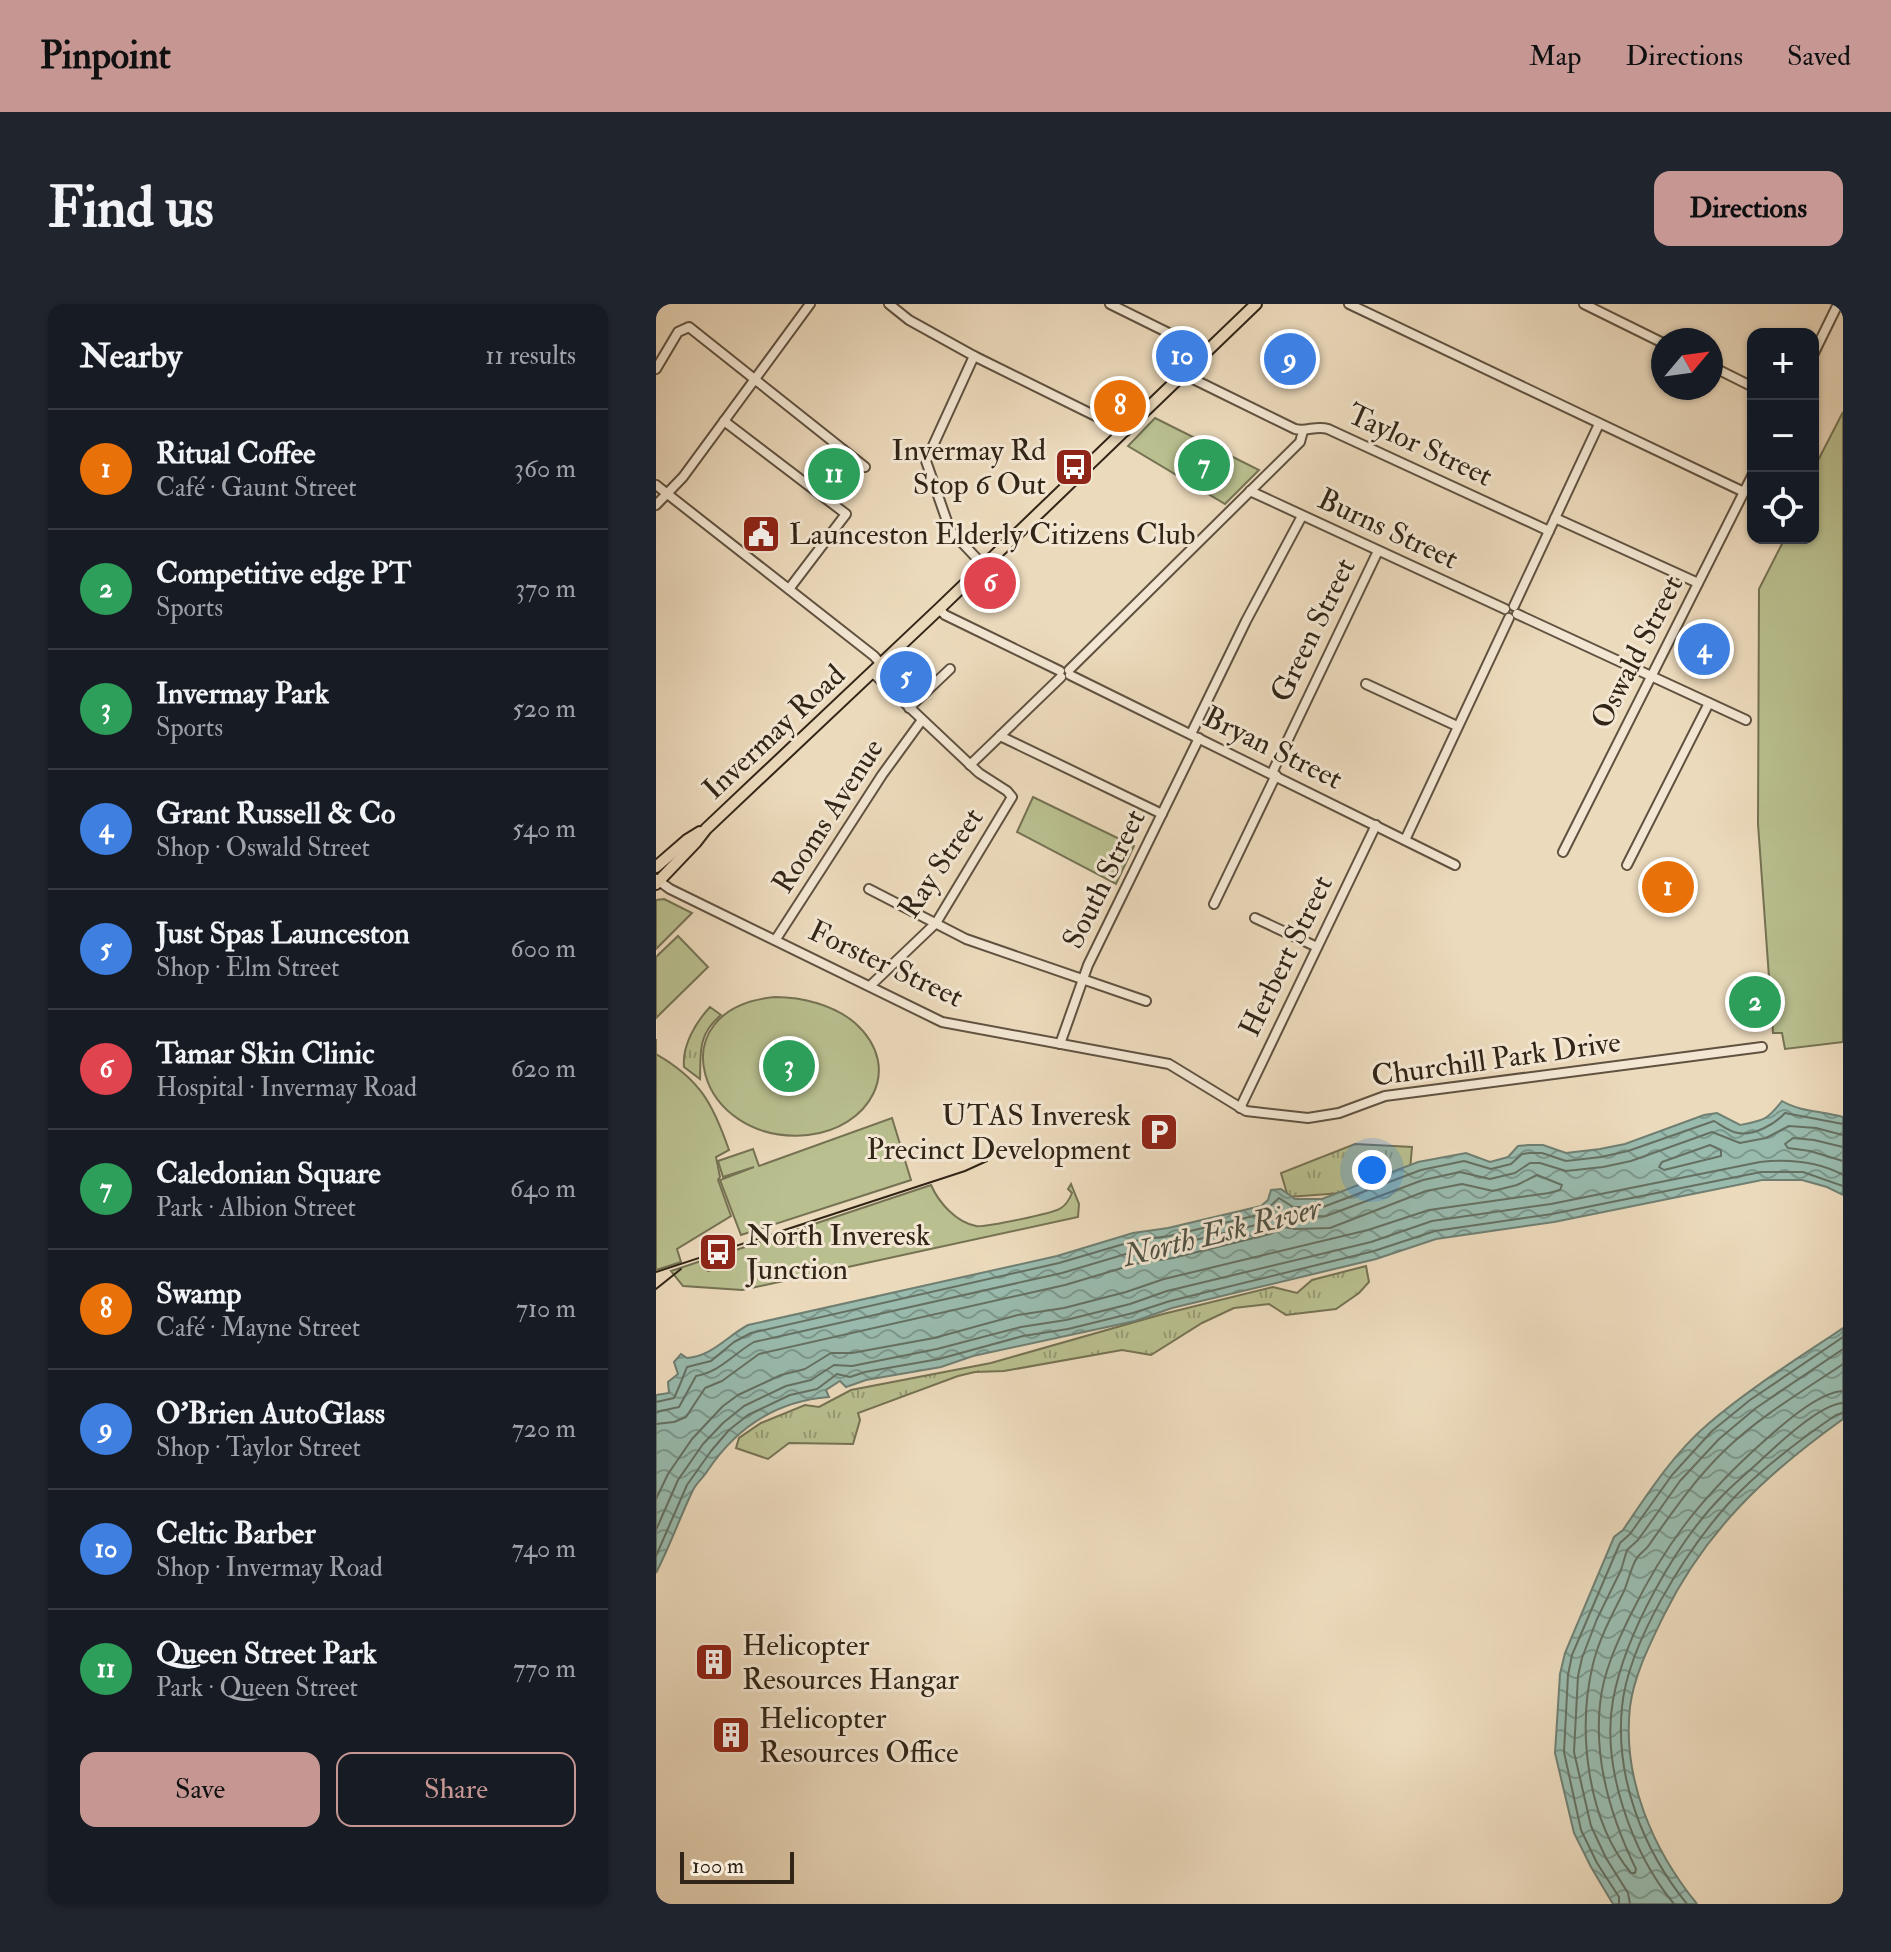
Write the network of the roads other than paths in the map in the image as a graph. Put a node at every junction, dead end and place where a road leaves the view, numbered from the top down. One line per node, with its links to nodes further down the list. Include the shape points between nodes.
1 (810, 304): 15 (street)
2 (889, 304): 11 (street)
3 (1110, 304): 10 (street)
4 (1256, 304): 10 (main road, Invermay Road)
5 (1349, 304): 18 (street)
6 (1584, 304): 8 (street)
7 (1840, 305): 9 (street)
8 (1651, 337)
9 (1819, 344)
10 (1207, 352): 14 (main road, Invermay Road)
11 (974, 356): 19 (street); 32 (street, via 926,461 950,530)
12 (656, 369): 15 (street, via 678,332 689,327)
13 (1723, 372): 16 (street)
14 (1186, 373): 19 (main road, Invermay Road); 20 (street, Taylor Street)
15 (754, 379): 17 (street); 21 (street)
16 (1747, 384)
17 (724, 421): 26 (street); 34 (street, via 846,514)
18 (1599, 424): 25 (street); 29 (street)
19 (1126, 431): 32 (main road, Invermay Road)
20 (1303, 431): 24 (street, via 1300,442); 30 (street, Taylor Street, via 1321,426)
21 (865, 467)
22 (656, 485): 26 (street)
23 (1747, 486): 25 (street, Oswald Street)
24 (1250, 491): 28 (street, Burns Street); 40 (street)
25 (1744, 492): 33 (street, Oswald Street)
26 (667, 494): 27 (street); 34 (street)
27 (656, 505)
28 (1302, 516): 31 (street, Burns Street); 49 (street, South Street, via 1246,621)
29 (1555, 518): 30 (street); 33 (street)
30 (1549, 531): 36 (street)
31 (1378, 551): 36 (street, Burns Street); 51 (street, Green Street)
32 (984, 566): 35 (main road, Invermay Road)
33 (1698, 583): 41 (street, Oswald Street)
34 (789, 589): 37 (street)
35 (939, 609): 37 (main road, Invermay Road); 40 (street, Bryan Street)
36 (1511, 612): 41 (street, Burns Street); 47 (street)
37 (881, 664): 39 (main road, Invermay Road)
38 (950, 669): 44 (street)
39 (872, 672): 44 (street); 54 (main road, Invermay Road)
40 (1065, 673): 48 (street); 49 (street, Bryan Street)
41 (1652, 676): 43 (street, Burns Street); 56 (street, Oswald Street)
42 (1366, 684): 47 (street)
43 (1709, 703): 46 (street, Burns Street); 58 (street)
44 (909, 708): 45 (street)
45 (922, 720): 50 (street); 65 (street, Rooms Avenue)
46 (1746, 720)
47 (1457, 726): 55 (street)
48 (1000, 736): 50 (street); 52 (street)
49 (1195, 736): 51 (street, Bryan Street); 52 (street, South Street)
50 (970, 765): 64 (street, Ray Street, via 1012,797)
51 (1274, 774): 53 (street, Bryan Street); 62 (street, Green Street)
52 (1162, 814): 67 (street, South Street)
53 (1376, 825): 55 (street, Bryan Street); 66 (street, Herbert Street)
54 (706, 829): 59 (main road, Invermay Road); 60 (main road, Invermay Road)
55 (1405, 840): 57 (street, Bryan Street)
56 (1563, 852)
57 (1455, 865)
58 (1627, 865)
59 (656, 867)
60 (657, 881): 65 (street, Forster Street)
61 (869, 889): 64 (street)
62 (1214, 904)
63 (1255, 918): 66 (street)
64 (936, 923): 67 (street, via 966,939); 68 (street, Ray Street)
65 (776, 939): 68 (street, Forster Street)
66 (1317, 947): 72 (street, Herbert Street)
67 (1083, 979): 69 (street); 70 (street, South Street)
68 (870, 986): 70 (street, Forster Street, via 950,1025)
69 (1146, 1001)
70 (1060, 1044): 72 (street, Forster Street, via 1169,1064)
71 (1762, 1047): 72 (street, Churchill Park Drive, via 1385,1096 1318,1117 1257,1114)
72 (1240, 1108)

